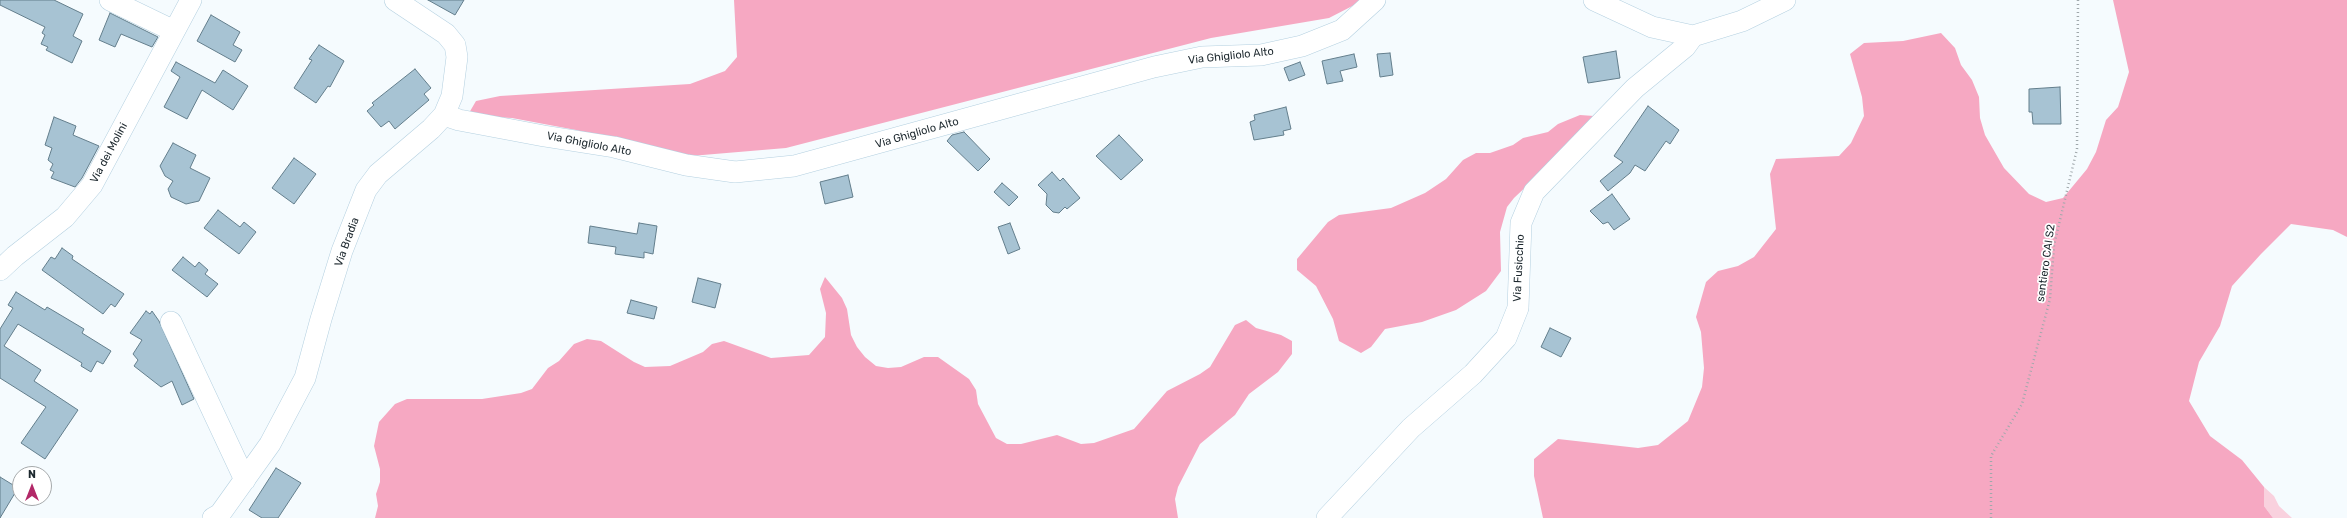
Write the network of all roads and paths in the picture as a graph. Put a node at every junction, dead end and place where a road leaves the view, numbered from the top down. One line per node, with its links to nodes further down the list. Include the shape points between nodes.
1 (110, 0): 8 (street)
2 (191, 0): 8 (street, Via dei Molini)
3 (395, 0): 10 (street, Via Bradia, via 446,34 455,45 457,57 452,96)
4 (1375, 0): 10 (street, Via Ghigliolo Alto, via 1342,30 1302,46 1260,55 1202,57 1106,78 794,166 735,172 686,165 614,147)
5 (1594, 0): 9 (street, via 1652,27)
6 (1785, 0): 9 (street, via 1742,21)
7 (2078, 0): 16 (path, sentiero CAI S2, via 2077,149 2054,245 2050,299 2024,397 1991,456)
8 (174, 31): 11 (street, Via dei Molini, via 92,185 65,217)
9 (1693, 36): 15 (street, Via Fusicchio, via 1636,88 1534,192 1521,223 1518,308 1506,338 1473,374 1411,428)
10 (444, 116): 13 (street, Via Bradia, via 378,174 366,190 340,259 305,378 270,444)
11 (0, 270)
12 (171, 322): 13 (street)
13 (245, 480): 14 (street, Via Bradia, via 220,514)
14 (213, 518)
15 (1327, 518)
16 (1991, 518)

